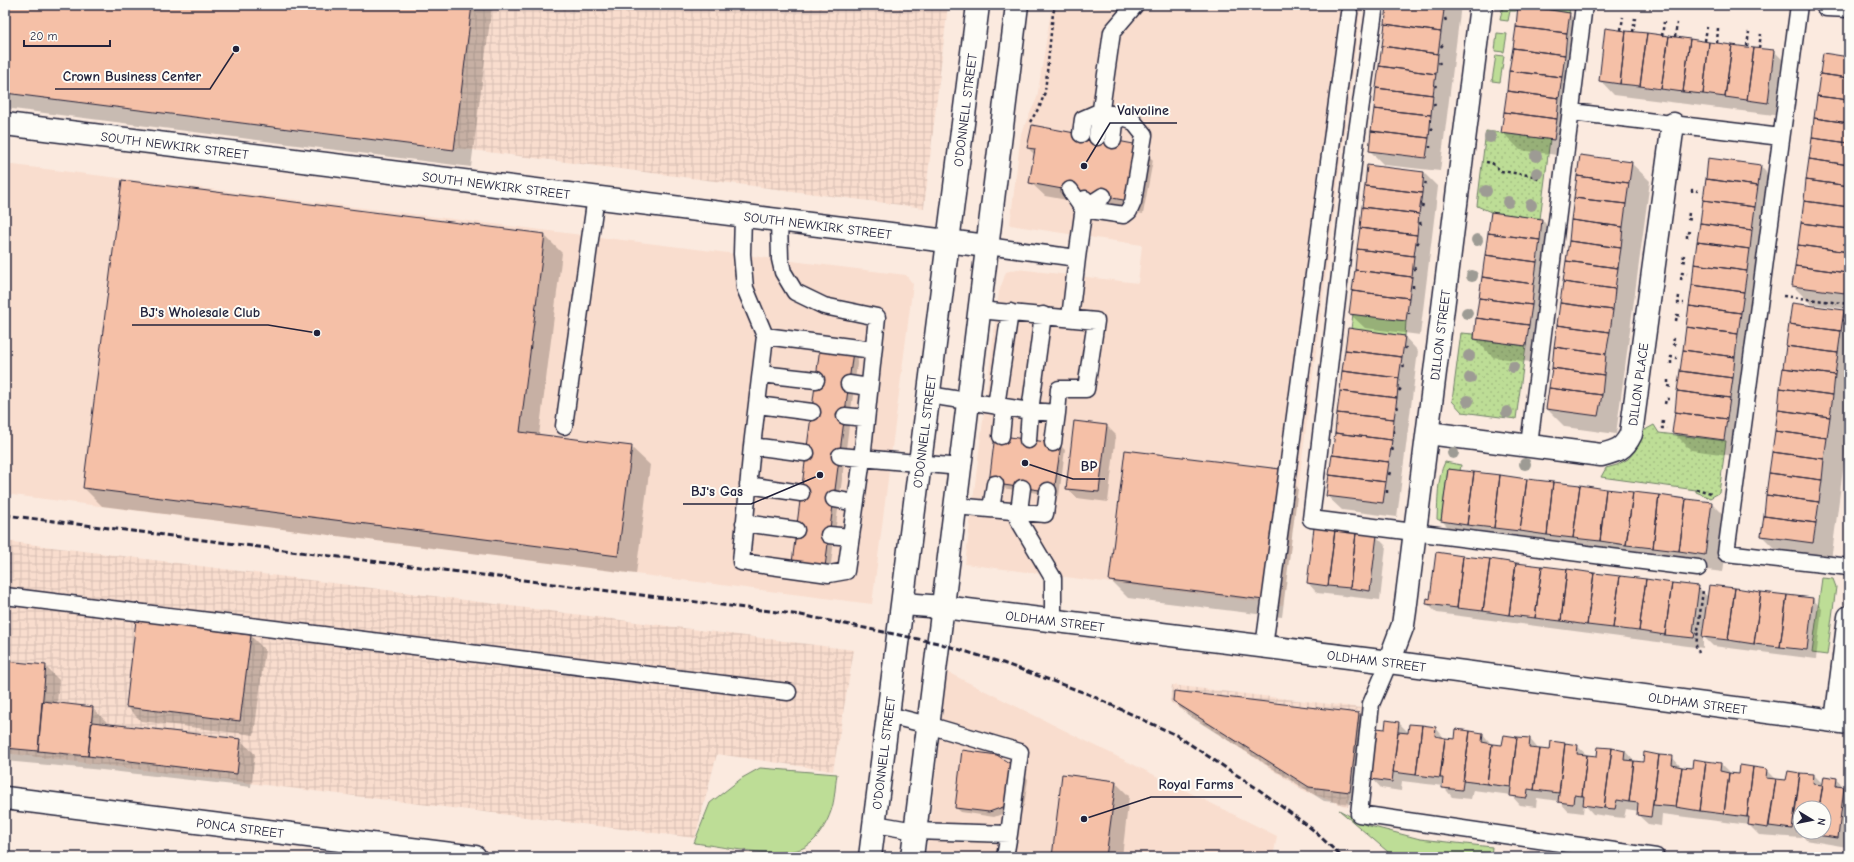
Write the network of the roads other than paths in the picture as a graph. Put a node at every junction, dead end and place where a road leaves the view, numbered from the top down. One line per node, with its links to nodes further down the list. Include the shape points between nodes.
1 (978, 5): 25 (street, O'DONNELL STREET)
2 (1017, 5): 26 (street)
3 (1135, 5): 11 (lane, via 1112,32)
4 (1375, 5): 71 (lane, via 1356,140 1311,519)
5 (1481, 5): 48 (street, DILLON STREET)
6 (1584, 5): 12 (lane)
7 (1799, 5): 17 (lane)
8 (1827, 5): 9 (street)
9 (1849, 6)
10 (1348, 13): 81 (lane)
11 (1101, 111): 15 (lane, via 1083,118); 16 (lane); 18 (lane, via 1116,123); 22 (lane, via 1132,120 1144,135 1133,202 1124,215)
12 (1571, 112): 14 (lane); 52 (lane)
13 (5, 124): 20 (street, SOUTH NEWKIRK STREET)
14 (1673, 124): 17 (lane); 52 (street, DILLON PLACE, via 1631,434 1626,445 1601,455)
15 (1081, 134)
16 (1097, 137)
17 (1781, 137): 74 (lane, via 1726,553)
18 (1113, 140)
19 (1078, 192): 22 (lane)
20 (596, 196): 23 (street, SOUTH NEWKIRK STREET); 47 (lane)
21 (1103, 196): 22 (lane)
22 (1083, 209): 27 (lane)
23 (743, 216): 24 (street, SOUTH NEWKIRK STREET); 32 (lane, via 742,254 745,288)
24 (780, 220): 25 (street, SOUTH NEWKIRK STREET); 33 (lane, via 780,259 783,272 794,292 824,306 877,317)
25 (948, 243): 26 (street, SOUTH NEWKIRK STREET); 38 (street, O'DONNELL STREET)
26 (987, 246): 27 (lane); 28 (street)
27 (1077, 258): 31 (lane)
28 (979, 310): 29 (lane); 39 (street)
29 (1010, 312): 30 (lane); 41 (lane)
30 (1043, 316): 31 (lane); 42 (lane)
31 (1070, 318): 44 (lane, via 1096,321 1086,390 1059,389)
32 (765, 336): 33 (lane); 34 (lane)
33 (873, 350): 37 (lane)
34 (761, 374): 35 (lane); 40 (lane)
35 (816, 380)
36 (849, 384): 37 (lane)
37 (869, 387): 46 (lane)
38 (929, 395): 39 (lane); 57 (street, O'DONNELL STREET)
39 (968, 402): 41 (lane); 58 (street)
40 (757, 405): 43 (lane); 53 (lane)
41 (1000, 406): 42 (lane); 49 (lane)
42 (1030, 411): 44 (lane); 50 (lane)
43 (812, 412)
44 (1057, 413): 51 (lane)
45 (845, 416): 46 (lane)
46 (866, 418): 56 (lane)
47 (564, 426)
48 (1428, 433): 52 (street, DILLON PLACE); 71 (street, DILLON STREET)
49 (1001, 436)
50 (1028, 440)
51 (1053, 443)
52 (1529, 445)
53 (752, 446): 54 (lane); 59 (lane)
54 (806, 453)
55 (840, 456): 56 (lane)
56 (862, 459): 57 (lane); 65 (lane)
57 (920, 464): 58 (lane); 77 (street, O'DONNELL STREET)
58 (960, 467): 66 (street)
59 (748, 484): 63 (lane); 69 (lane)
60 (995, 484): 67 (lane)
61 (1022, 488): 68 (lane)
62 (1048, 491): 68 (lane, via 1045,514)
63 (801, 494)
64 (834, 499): 65 (lane)
65 (855, 504): 73 (lane)
66 (955, 506): 67 (lane); 78 (street)
67 (991, 509): 68 (lane)
68 (1018, 511): 80 (lane, via 1018,519 1053,578)
69 (744, 523): 70 (lane); 73 (lane, via 740,562 829,574 846,571)
70 (796, 530)
71 (1414, 531): 75 (lane); 82 (street, DILLON STREET, via 1403,625)
72 (829, 535): 73 (lane)
73 (851, 537)
74 (1849, 567)
75 (1697, 568)
76 (5, 596): 83 (lane)
77 (903, 604): 78 (street, OLDHAM STREET); 84 (street, O'DONNELL STREET)
78 (943, 607): 80 (street, OLDHAM STREET); 86 (street)
79 (1849, 617): 85 (street)
80 (1053, 620): 81 (street, OLDHAM STREET)
81 (1264, 647): 82 (street, OLDHAM STREET)
82 (1389, 662): 85 (street, OLDHAM STREET); 95 (lane, via 1371,704 1359,814)
83 (788, 692)
84 (888, 715): 86 (lane); 88 (street, O'DONNELL STREET)
85 (1842, 722)
86 (928, 724): 89 (street); 90 (lane, via 1020,752)
87 (5, 798): 91 (street, PONCA STREET)
88 (874, 824): 89 (lane); 92 (street, O'DONNELL STREET)
89 (915, 831): 90 (lane); 93 (street)
90 (1009, 834): 94 (lane)
91 (475, 857)
92 (870, 857)
93 (912, 857)
94 (1005, 857)
95 (1656, 857)

